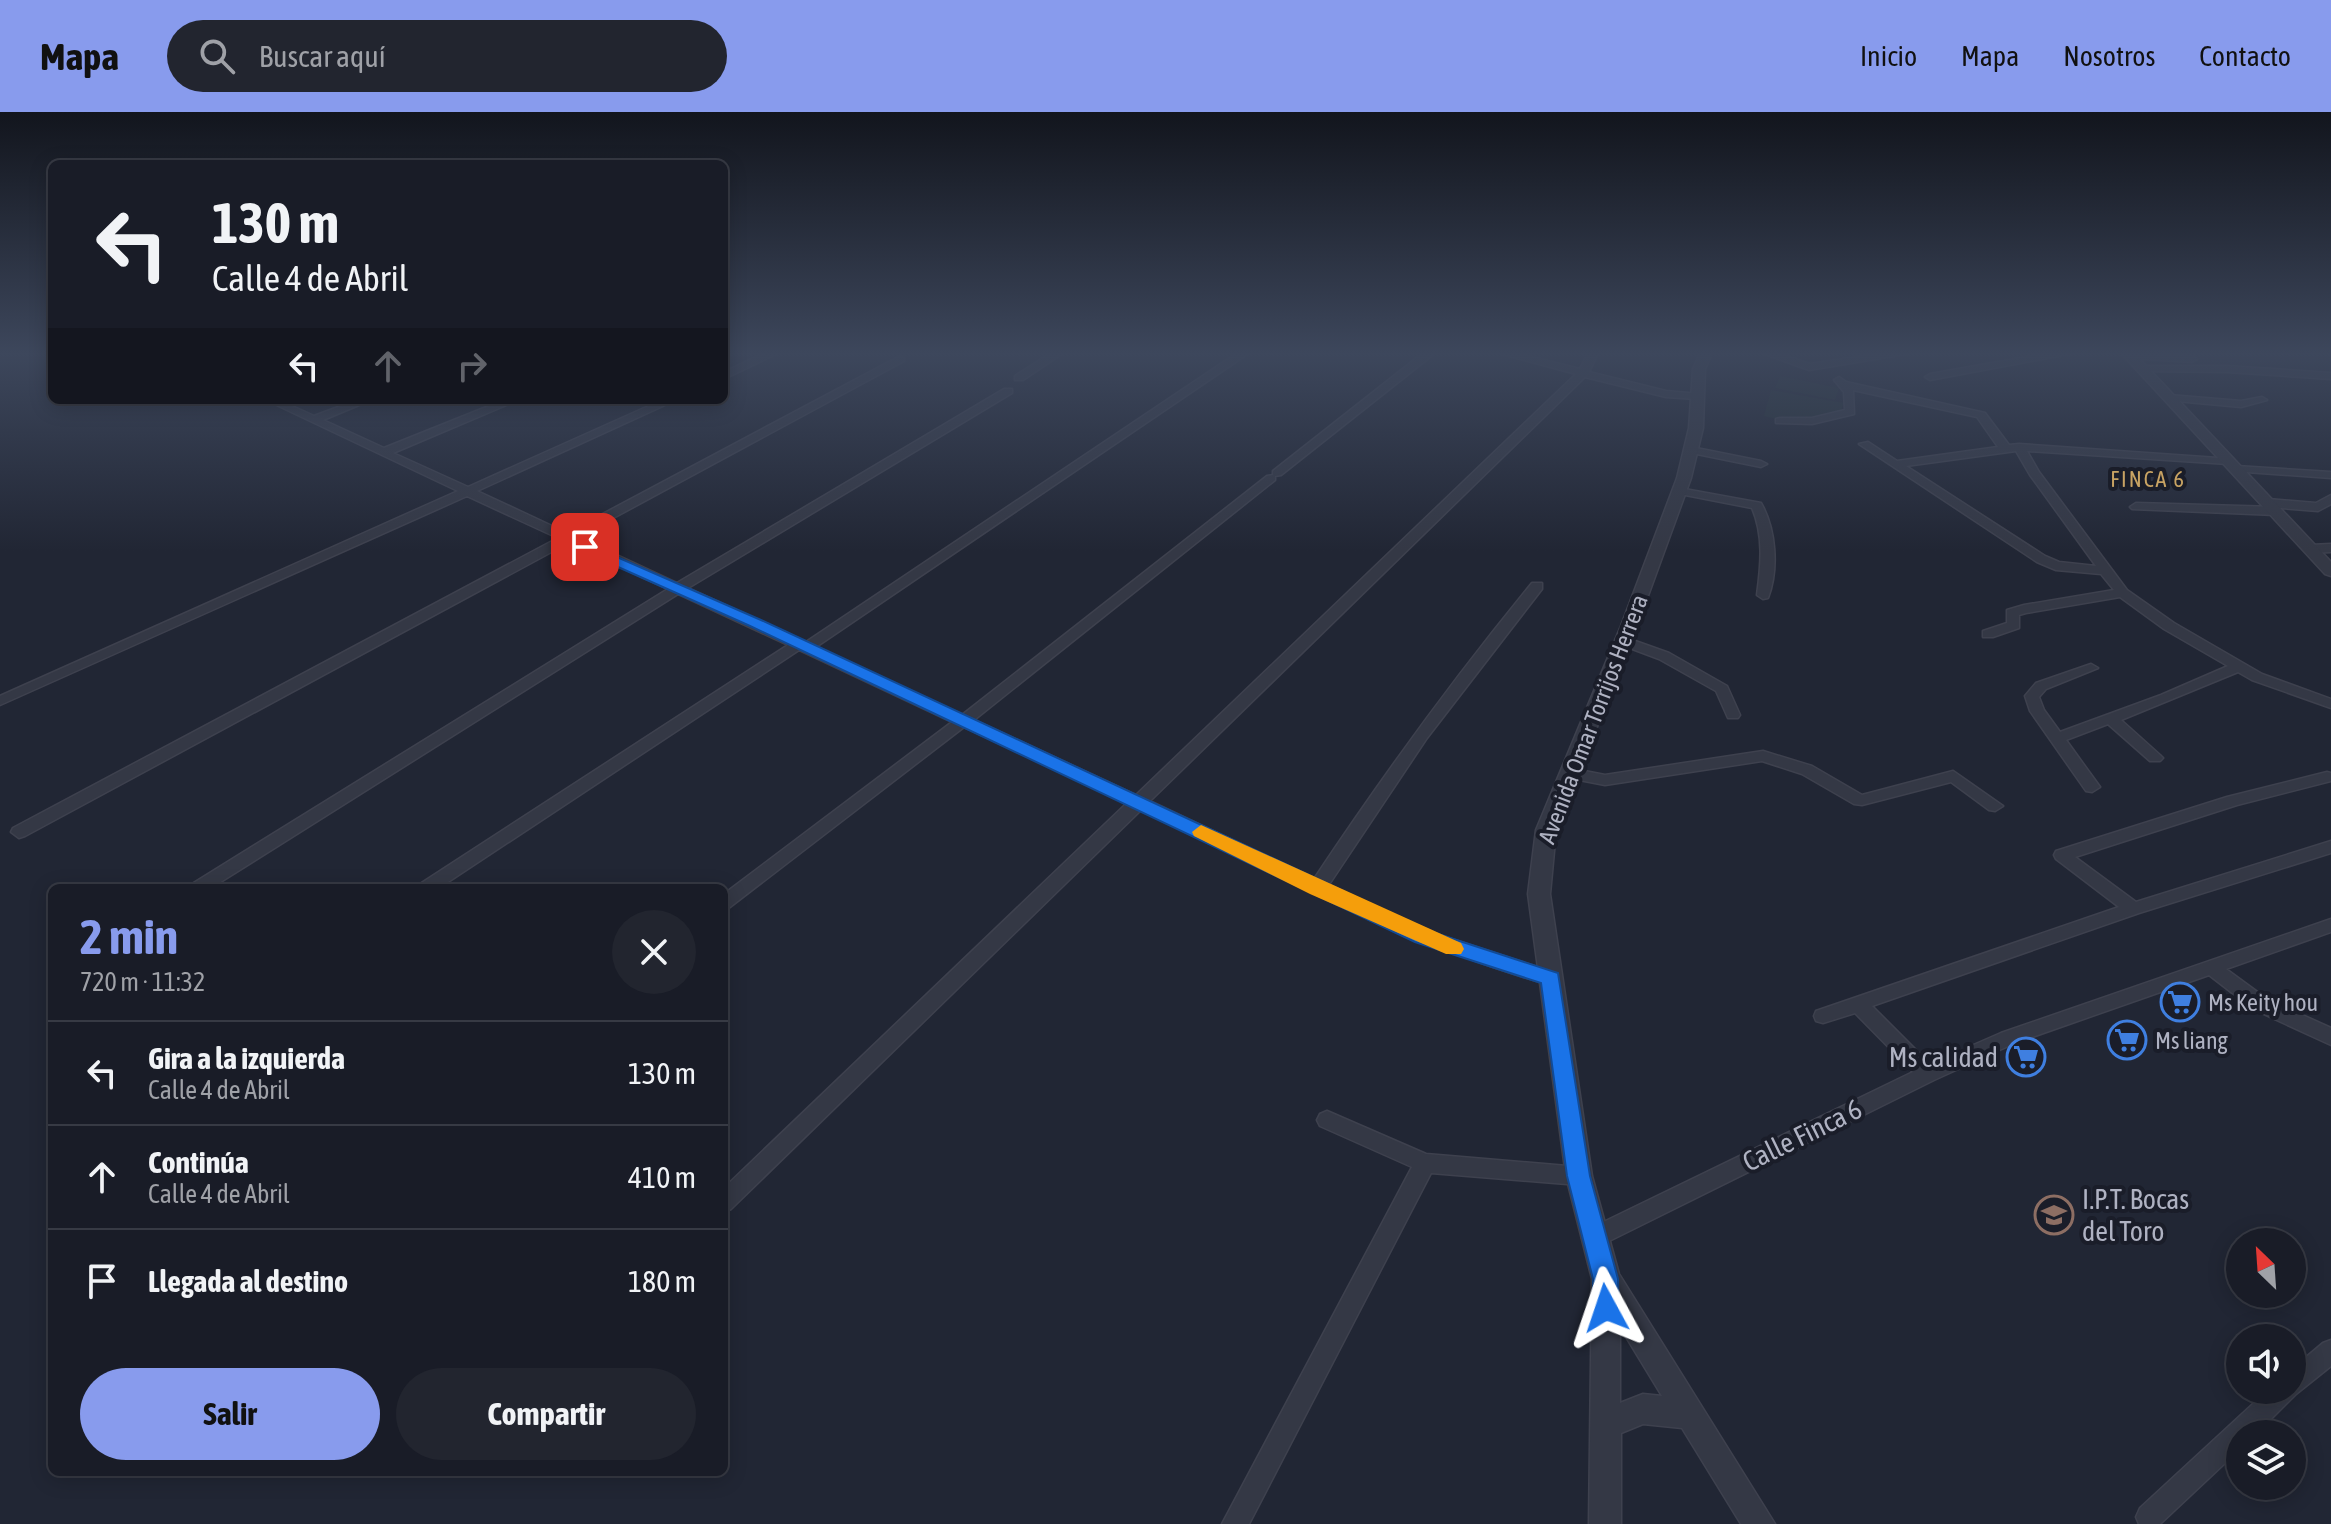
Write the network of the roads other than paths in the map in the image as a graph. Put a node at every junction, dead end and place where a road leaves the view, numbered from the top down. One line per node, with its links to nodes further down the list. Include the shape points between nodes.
1 (317, 419): 13 (street)
2 (466, 419): 18 (street)
3 (629, 419): 23 (street)
4 (789, 419): 28 (street)
5 (961, 419): 34 (street)
6 (1145, 419): 39 (street)
7 (1346, 419): 46 (street)
8 (1535, 419): 52 (street)
9 (1696, 419): 17 (street, Avenida Omar Torrijos Herrera)
10 (1821, 419): 14 (street)
11 (1985, 419): 16 (street)
12 (2189, 419): 21 (street)
13 (314, 420): 18 (street)
14 (1780, 421)
15 (1864, 444): 20 (street)
16 (2012, 447): 20 (street); 21 (street); 31 (street)
17 (1691, 450): 19 (street); 24 (street, Avenida Omar Torrijos Herrera)
18 (385, 452): 23 (street)
19 (1761, 464)
20 (1897, 464): 31 (street, via 2041,559 2075,570)
21 (2232, 465): 22 (street); 27 (street)
22 (2331, 475)
23 (470, 491): 28 (street); 42 (street)
24 (1679, 491): 36 (street, via 1757,505 1770,555); 38 (street, Avenida Omar Torrijos Herrera)
25 (2331, 499): 27 (street, via 2318,507)
26 (2136, 507): 27 (street)
27 (2272, 507): 30 (street)
28 (565, 539): 34 (street); 54 (street)
29 (2331, 548): 30 (street)
30 (2310, 549): 32 (street)
31 (2103, 570): 35 (street)
32 (2331, 571)
33 (1537, 586): 58 (street, via 1399,762)
34 (679, 588): 39 (street); 56 (street)
35 (2122, 593): 37 (street, via 2024,609 2012,613 2014,625); 40 (street)
36 (1763, 595)
37 (1988, 634)
38 (1624, 641): 44 (street, via 1664,656 1722,689); 49 (street, Avenida Omar Torrijos Herrera)
39 (803, 646): 46 (street); 57 (street)
40 (2237, 667): 43 (street); 45 (street)
41 (2091, 668): 47 (street, via 2041,686 2032,696)
42 (0, 701)
43 (2331, 704)
44 (1733, 715)
45 (2110, 718): 47 (street); 48 (street)
46 (963, 721): 52 (street); 59 (street)
47 (2057, 738): 51 (street)
48 (2155, 758)
49 (1569, 773): 53 (street, via 1605,780 1763,756 1807,770 1854,799 1953,776); 63 (street, Avenida Omar Torrijos Herrera, via 1546,830 1540,862)
50 (2327, 777): 60 (street, via 2062,855)
51 (2092, 787)
52 (1136, 802): 58 (street); 71 (street)
53 (1995, 806)
54 (19, 832)
55 (2331, 847): 60 (street)
56 (204, 884)
57 (432, 884)
58 (1317, 889): 63 (street, via 1457,950)
59 (728, 900)
60 (2133, 909): 64 (street)
61 (2331, 925): 62 (street, Calle Finca 6)
62 (2210, 966): 66 (street, via 2260,1004); 67 (street, Calle Finca 6, via 2008,1038)
63 (1550, 978): 70 (street, Avenida Omar Torrijos Herrera)
64 (1858, 1004): 65 (street); 67 (street)
65 (1823, 1016)
66 (2331, 1037)
67 (1927, 1074): 72 (street, Calle Finca 6)
68 (1327, 1120): 69 (street)
69 (1425, 1163): 70 (street); 80 (street)
70 (1579, 1176): 72 (street, Avenida Omar Torrijos Herrera)
71 (728, 1198)
72 (1593, 1238): 73 (street, Avenida Omar Torrijos Herrera)
73 (1606, 1279): 77 (street, Avenida Omar Torrijos Herrera); 78 (street)
74 (2331, 1351): 75 (street)
75 (2306, 1372)
76 (2271, 1404): 79 (street)
77 (1686, 1413): 78 (street, via 1643,1409); 82 (street, Avenida Omar Torrijos Herrera)
78 (1606, 1424): 81 (street)
79 (2149, 1517)
80 (1235, 1524)
81 (1605, 1524)
82 (1759, 1524)

